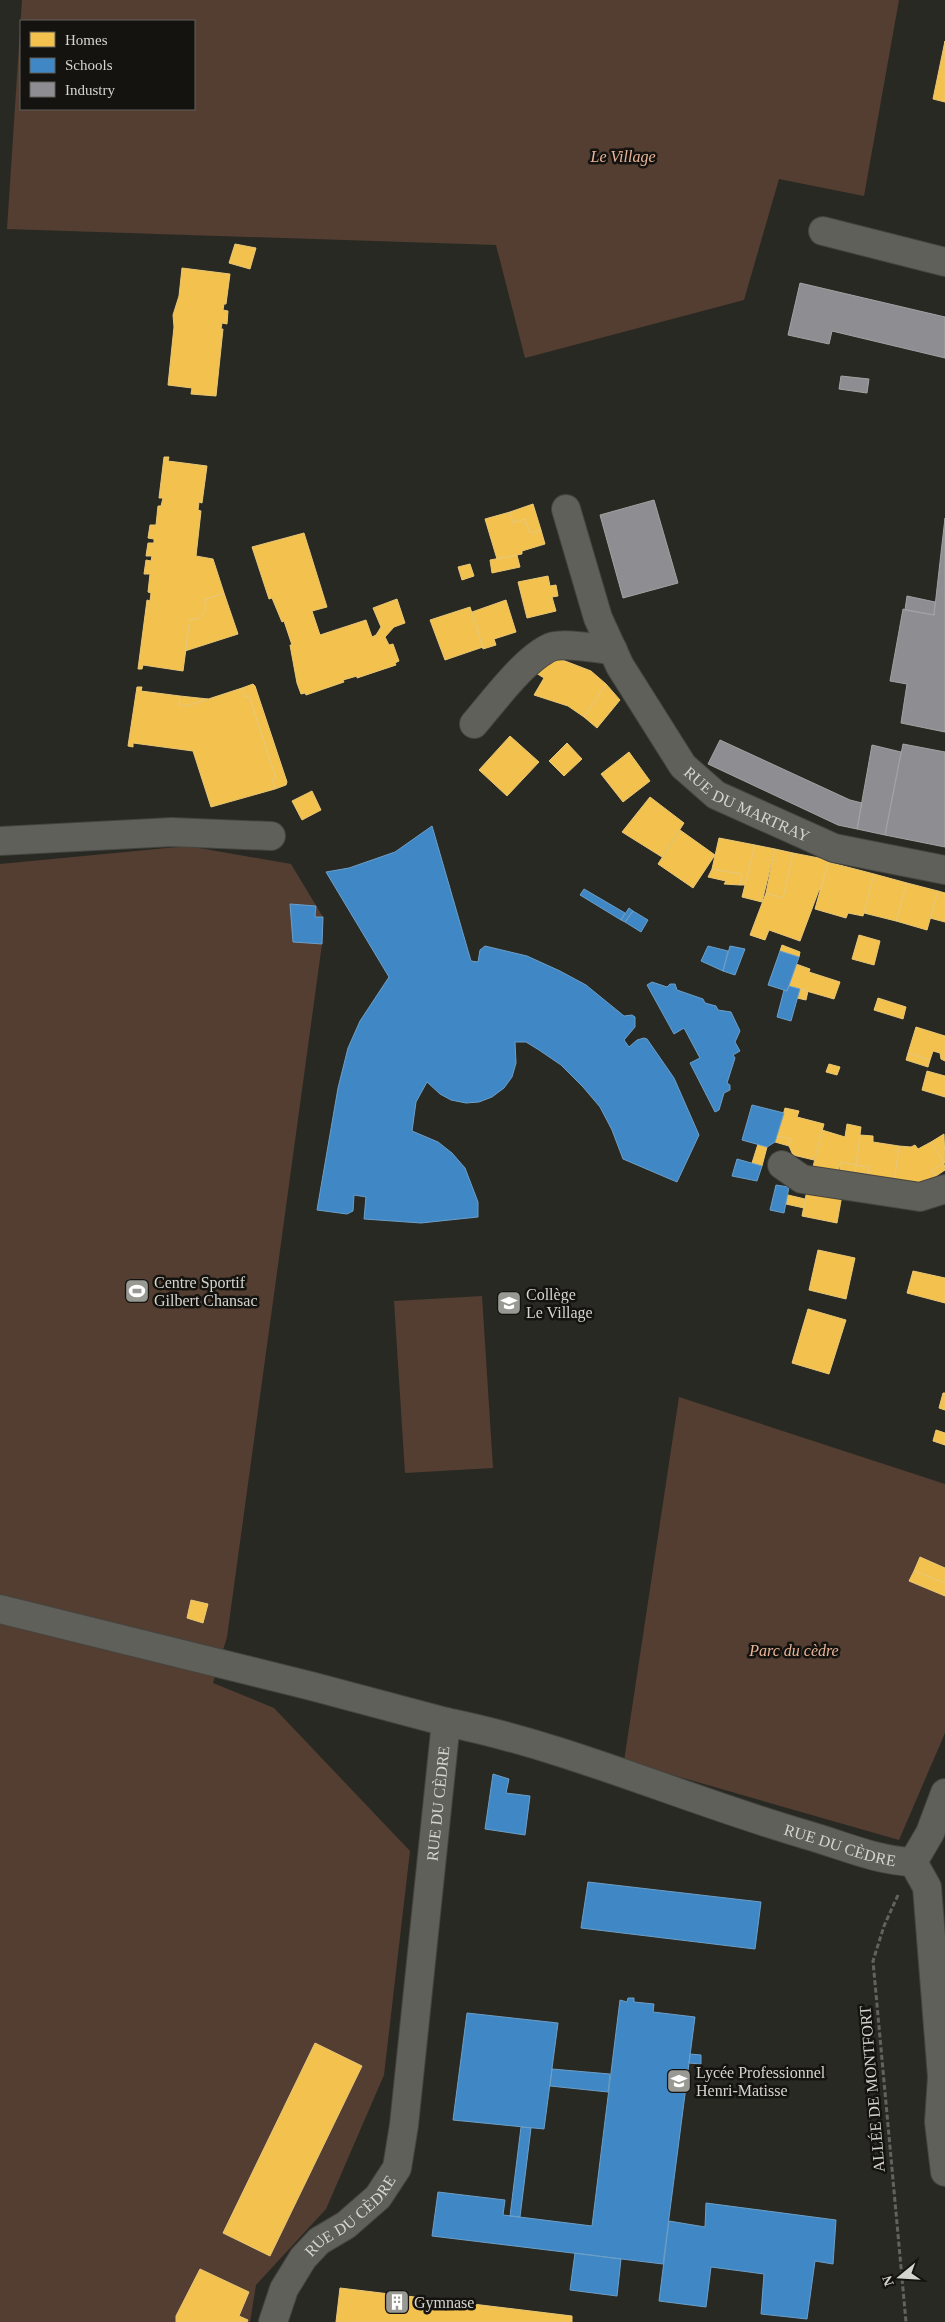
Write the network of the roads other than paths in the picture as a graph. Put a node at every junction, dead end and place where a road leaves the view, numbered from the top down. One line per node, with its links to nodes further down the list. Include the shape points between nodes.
1 (823, 231): 2 (street)
2 (945, 262)
3 (566, 509): 4 (street, RUE DU MARTRAY, via 598,618)
4 (613, 650): 5 (street, via 552,646 532,659); 8 (street, RUE DU MARTRAY, via 683,766 716,795 834,848)
5 (474, 724)
6 (271, 836): 7 (street, via 172,832)
7 (0, 841)
8 (945, 870)
9 (782, 1165): 10 (street, via 802,1179 920,1197)
10 (945, 1189)
11 (0, 1609): 12 (street)
12 (446, 1722): 14 (street, RUE DU CÈDRE, via 544,1748 892,1862); 17 (street, RUE DU CÈDRE, via 397,2168 372,2202 346,2225 319,2241 303,2258 284,2289)
13 (945, 1792): 14 (street, via 930,1833)
14 (913, 1862): 15 (street, via 927,1887)
15 (944, 2077): 16 (street, via 939,2122)
16 (945, 2172)
17 (273, 2322)

